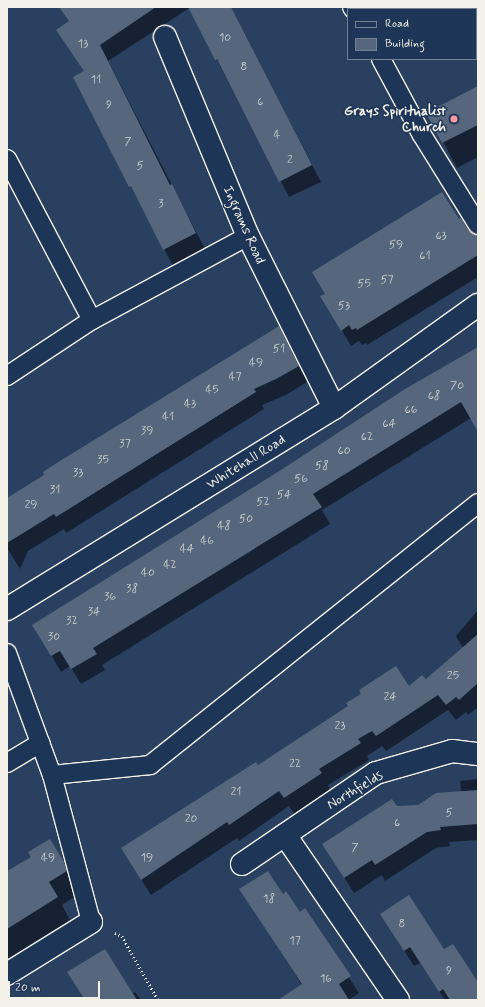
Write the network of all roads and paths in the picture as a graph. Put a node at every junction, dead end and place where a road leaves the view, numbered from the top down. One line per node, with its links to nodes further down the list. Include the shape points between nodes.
1 (164, 38): 5 (street, Ingrams Road)
2 (381, 60): 4 (lane, via 422,135)
3 (7, 159): 7 (lane)
4 (478, 225)
5 (248, 236): 7 (lane); 9 (street, Ingrams Road)
6 (478, 305): 9 (street, Whitehall Road)
7 (92, 320): 8 (lane)
8 (7, 376)
9 (334, 408): 11 (street, Whitehall Road)
10 (478, 503): 16 (lane, via 150,765)
11 (7, 609)
12 (7, 653): 13 (lane)
13 (40, 743): 15 (lane); 16 (lane)
14 (478, 754): 17 (street, Northfields, via 452,750 376,773)
15 (7, 763)
16 (52, 775): 19 (lane)
17 (285, 835): 18 (street, Northfields); 22 (street)
18 (242, 864)
19 (91, 922): 20 (street); 21 (path, via 122,936)
20 (7, 974)
21 (158, 1000)
22 (398, 1000)

